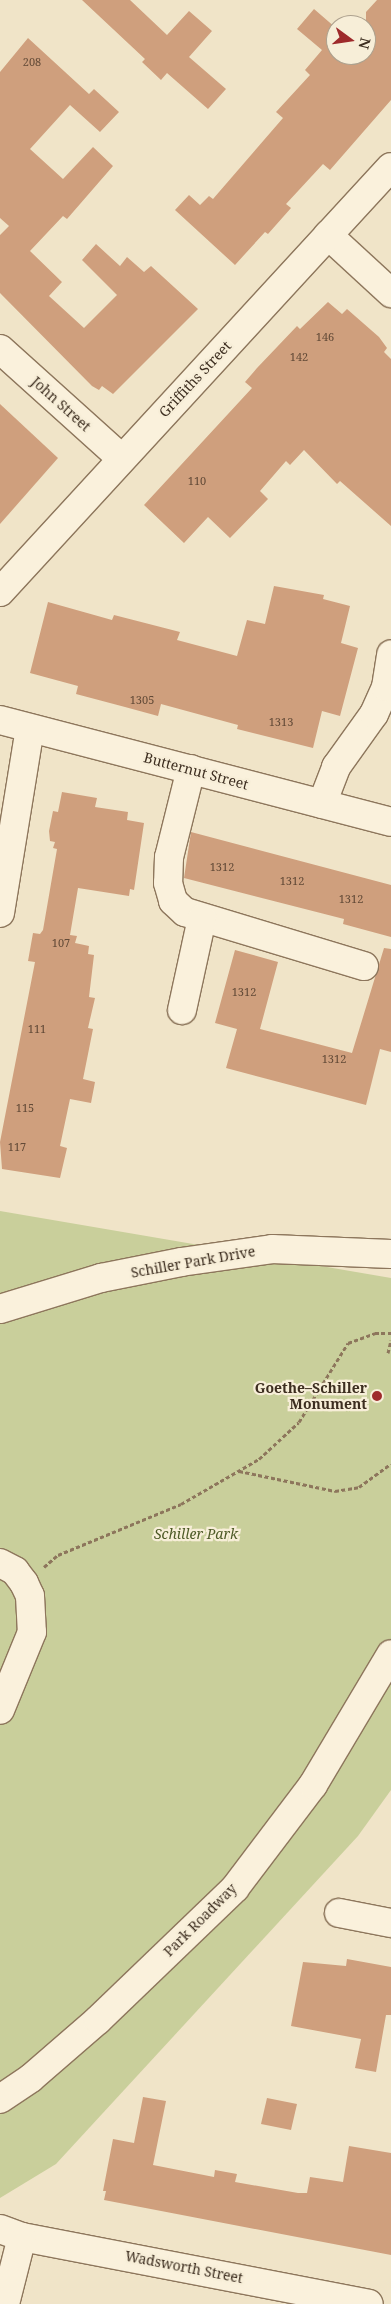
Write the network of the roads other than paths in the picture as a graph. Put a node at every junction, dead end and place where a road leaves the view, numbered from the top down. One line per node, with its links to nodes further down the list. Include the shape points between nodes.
1 (391, 167): 2 (street, Griffiths Street)
2 (328, 235): 3 (street); 5 (street, Griffiths Street)
3 (391, 293)
4 (0, 349): 5 (street, John Street)
5 (122, 459): 6 (street, Griffiths Street)
6 (0, 592)
7 (391, 654): 11 (street, via 386,687 374,714 336,767)
8 (0, 720): 9 (street, Butternut Street)
9 (30, 728): 10 (street, Butternut Street); 13 (street)
10 (191, 770): 11 (street, Butternut Street); 14 (street, via 169,857 168,883 173,902 185,912)
11 (322, 804): 12 (street, Butternut Street)
12 (391, 822)
13 (0, 913)
14 (202, 918): 15 (street); 16 (street)
15 (364, 966)
16 (182, 1010)
17 (391, 1254): 18 (street, Schiller Park Drive, via 272,1249 101,1278)
18 (0, 1308)
19 (0, 1563): 21 (street, via 16,1571 24,1583 30,1596 32,1632)
20 (391, 1654): 24 (street, Park Roadway, via 313,1785 234,1888 98,2020 31,2078)
21 (0, 1710)
22 (339, 1913): 23 (street)
23 (391, 1923)
24 (0, 2098)
25 (11, 2233): 26 (street); 27 (street, Wadsworth Street)
26 (5, 2304)
27 (369, 2304)

